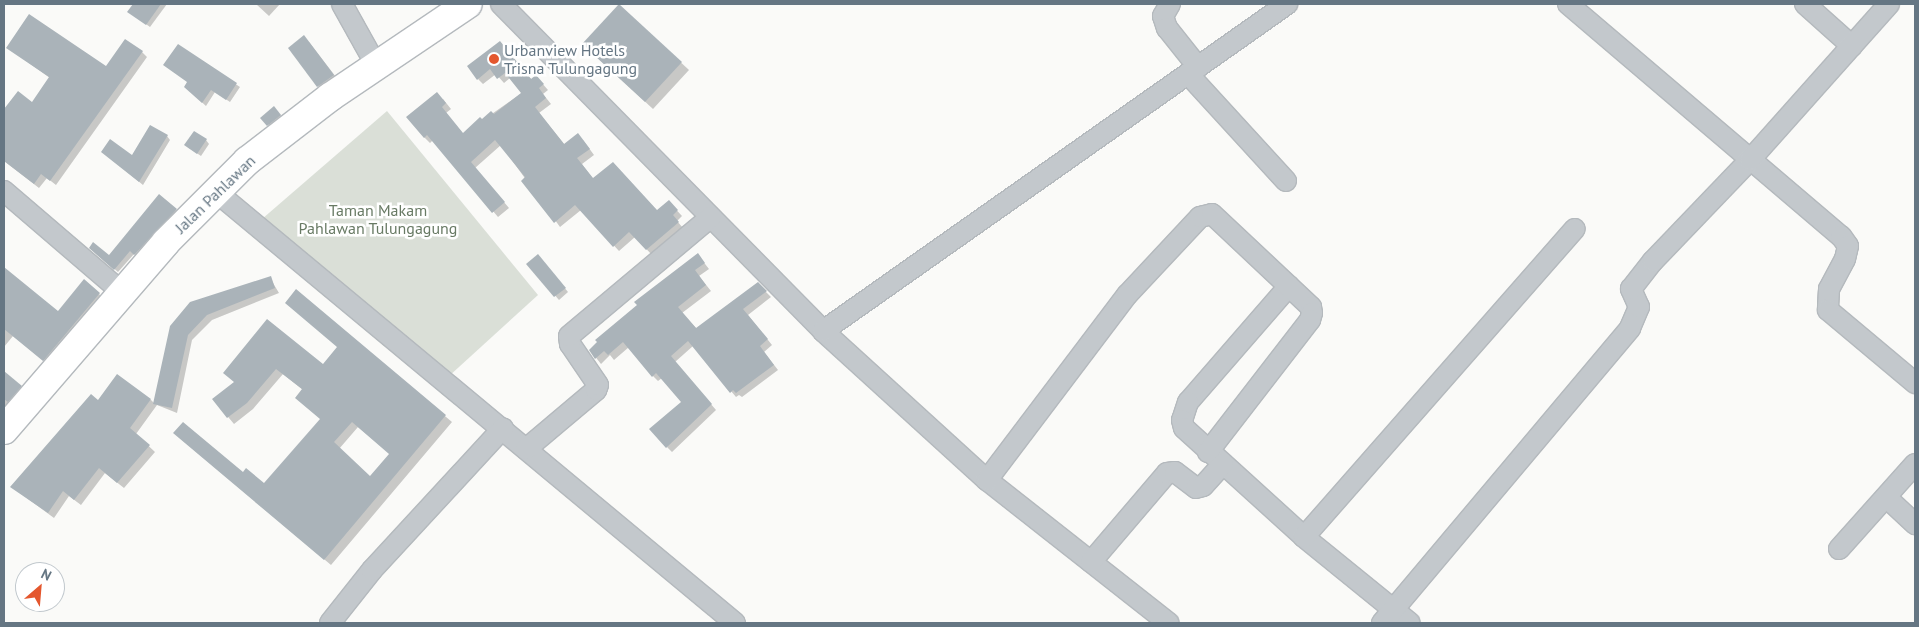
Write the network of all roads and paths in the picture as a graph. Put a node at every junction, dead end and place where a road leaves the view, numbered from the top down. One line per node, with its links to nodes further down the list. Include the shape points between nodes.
1 (342, 4): 10 (street)
2 (468, 4): 10 (highway, Jalan Pahlawan)
3 (501, 4): 16 (street)
4 (1170, 4): 11 (street, via 1163,16 1167,28)
5 (1287, 4): 11 (street)
6 (1568, 4): 12 (street)
7 (1804, 4): 9 (street)
8 (1889, 4): 9 (street)
9 (1852, 46): 12 (street)
10 (376, 65): 14 (highway, Jalan Pahlawan, via 282,132)
11 (1193, 70): 13 (street); 20 (street)
12 (1750, 160): 21 (street, via 1841,236 1848,246 1845,259 1828,289 1828,310); 33 (street, via 1653,261 1632,289 1639,307 1634,323)
13 (1286, 181)
14 (215, 191): 19 (highway, Jalan Pahlawan); 22 (street)
15 (4, 192): 19 (street)
16 (711, 217): 20 (street); 24 (street, via 569,336 570,344 598,384 596,390)
17 (1576, 229): 30 (street)
18 (1289, 286): 25 (street, via 1311,307 1310,320); 25 (street, via 1188,402 1182,420 1184,428); 27 (street, via 1216,216 1200,217 1127,295)
19 (122, 292): 23 (highway, Jalan Pahlawan)
20 (823, 331): 27 (street)
21 (1915, 382)
22 (503, 428): 24 (street); 34 (street, via 372,570)
23 (4, 430)
24 (526, 449): 35 (street)
25 (1216, 458): 30 (street); 32 (street, via 1203,486 1196,488 1174,472 1167,473)
26 (1915, 464): 28 (street)
27 (987, 480): 32 (street)
28 (1886, 496): 29 (street); 31 (street)
29 (1915, 524)
30 (1304, 537): 33 (street)
31 (1839, 549)
32 (1092, 562): 36 (street)
33 (1387, 616): 37 (street)
34 (330, 623)
35 (735, 623)
36 (1169, 623)
37 (1410, 623)

